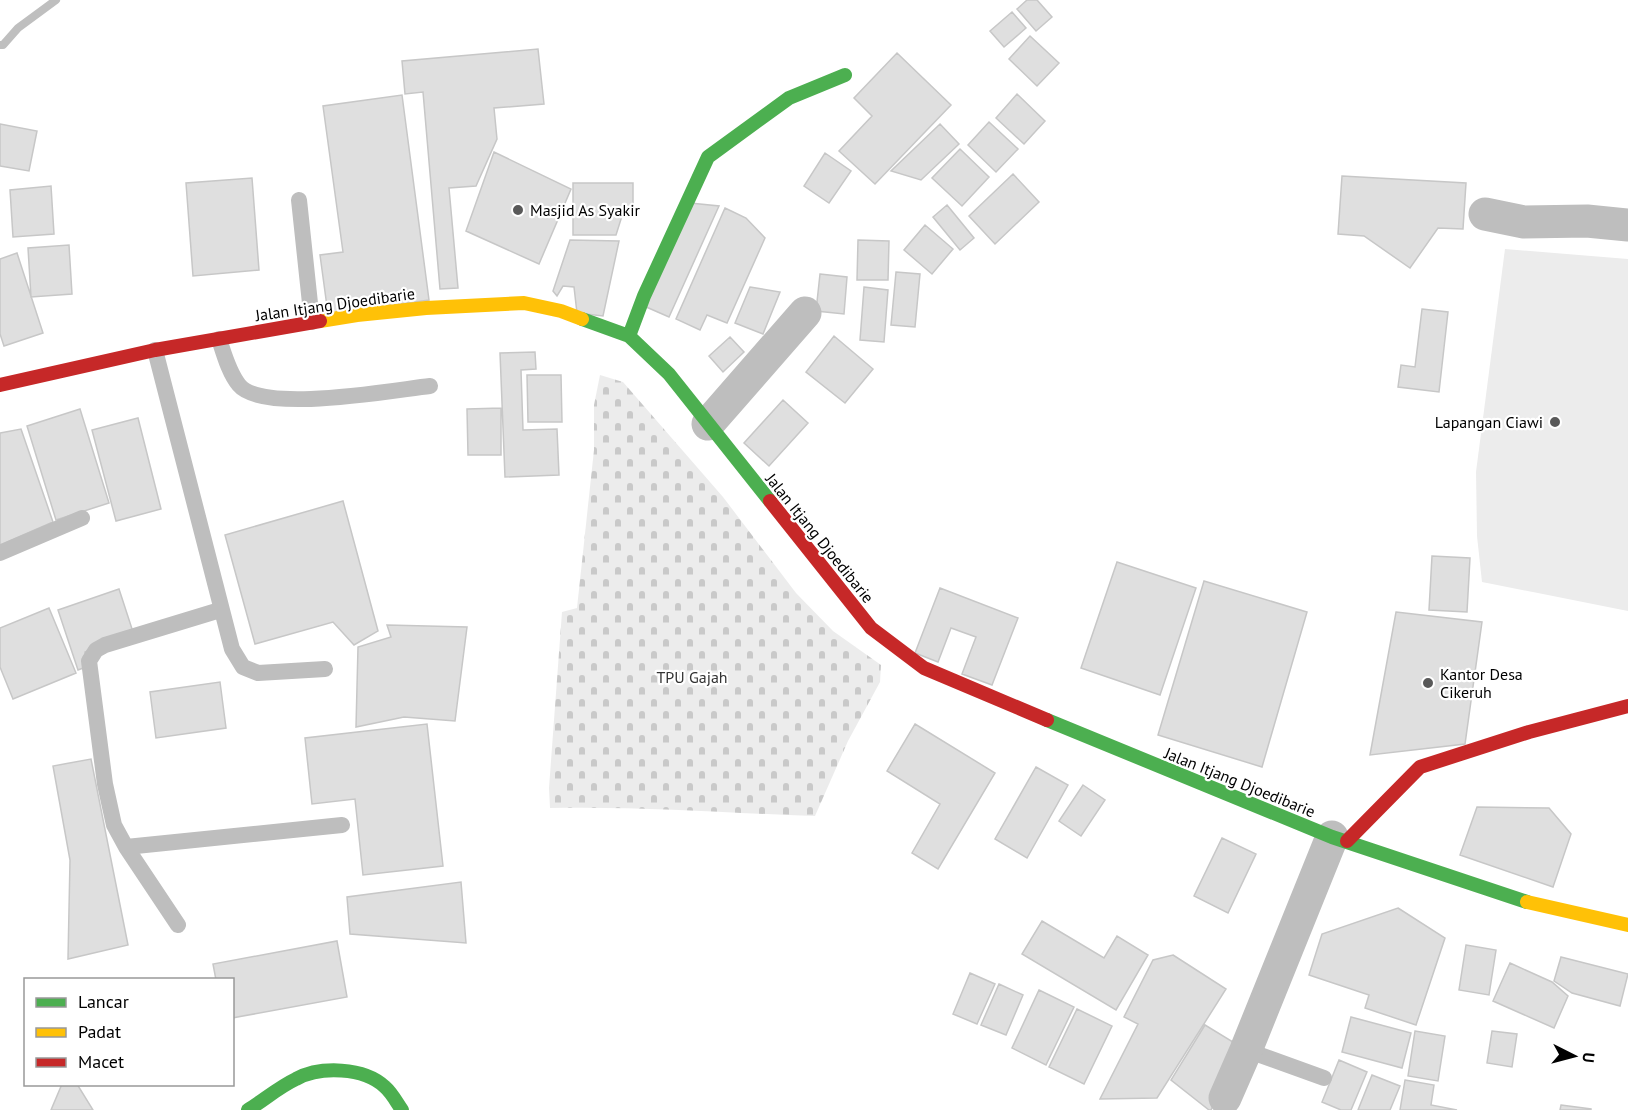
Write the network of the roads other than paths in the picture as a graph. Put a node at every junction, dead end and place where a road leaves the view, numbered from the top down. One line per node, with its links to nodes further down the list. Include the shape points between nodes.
1 (845, 75): 7 (main road, via 789,98 708,157)
2 (299, 200): 6 (lane)
3 (1485, 214): 4 (street, via 1524,222)
4 (1628, 225)
5 (805, 313): 12 (street)
6 (312, 322): 7 (main road, Jalan Itjang Djoedibarie, via 426,308 525,303 561,311); 8 (main road, Jalan Itjang Djoedibarie)
7 (629, 336): 12 (main road, Jalan Itjang Djoedibarie, via 669,374)
8 (219, 339): 9 (main road, Jalan Itjang Djoedibarie); 11 (lane, via 239,386 271,399 309,399)
9 (155, 350): 10 (main road, Jalan Itjang Djoedibarie); 15 (lane)
10 (0, 385)
11 (430, 386)
12 (708, 424): 19 (main road, Jalan Itjang Djoedibarie, via 871,628 924,668)
13 (82, 518): 14 (lane)
14 (0, 553)
15 (220, 610): 16 (lane, via 232,649 243,667 258,673); 20 (lane, via 105,645 91,655 95,723 105,784 114,825)
16 (326, 669)
17 (1628, 706): 19 (main road, via 1420,767)
18 (342, 825): 20 (lane)
19 (1340, 839): 22 (main road, Jalan Itjang Djoedibarie, via 1525,902); 23 (street)
20 (126, 847): 21 (lane)
21 (178, 925)
22 (1628, 925)
23 (1246, 1050): 24 (lane); 25 (street)
24 (1324, 1078)
25 (1225, 1098)
26 (248, 1110): 27 (main road, via 297,1078 344,1070 360,1073 385,1087)
27 (402, 1110)

